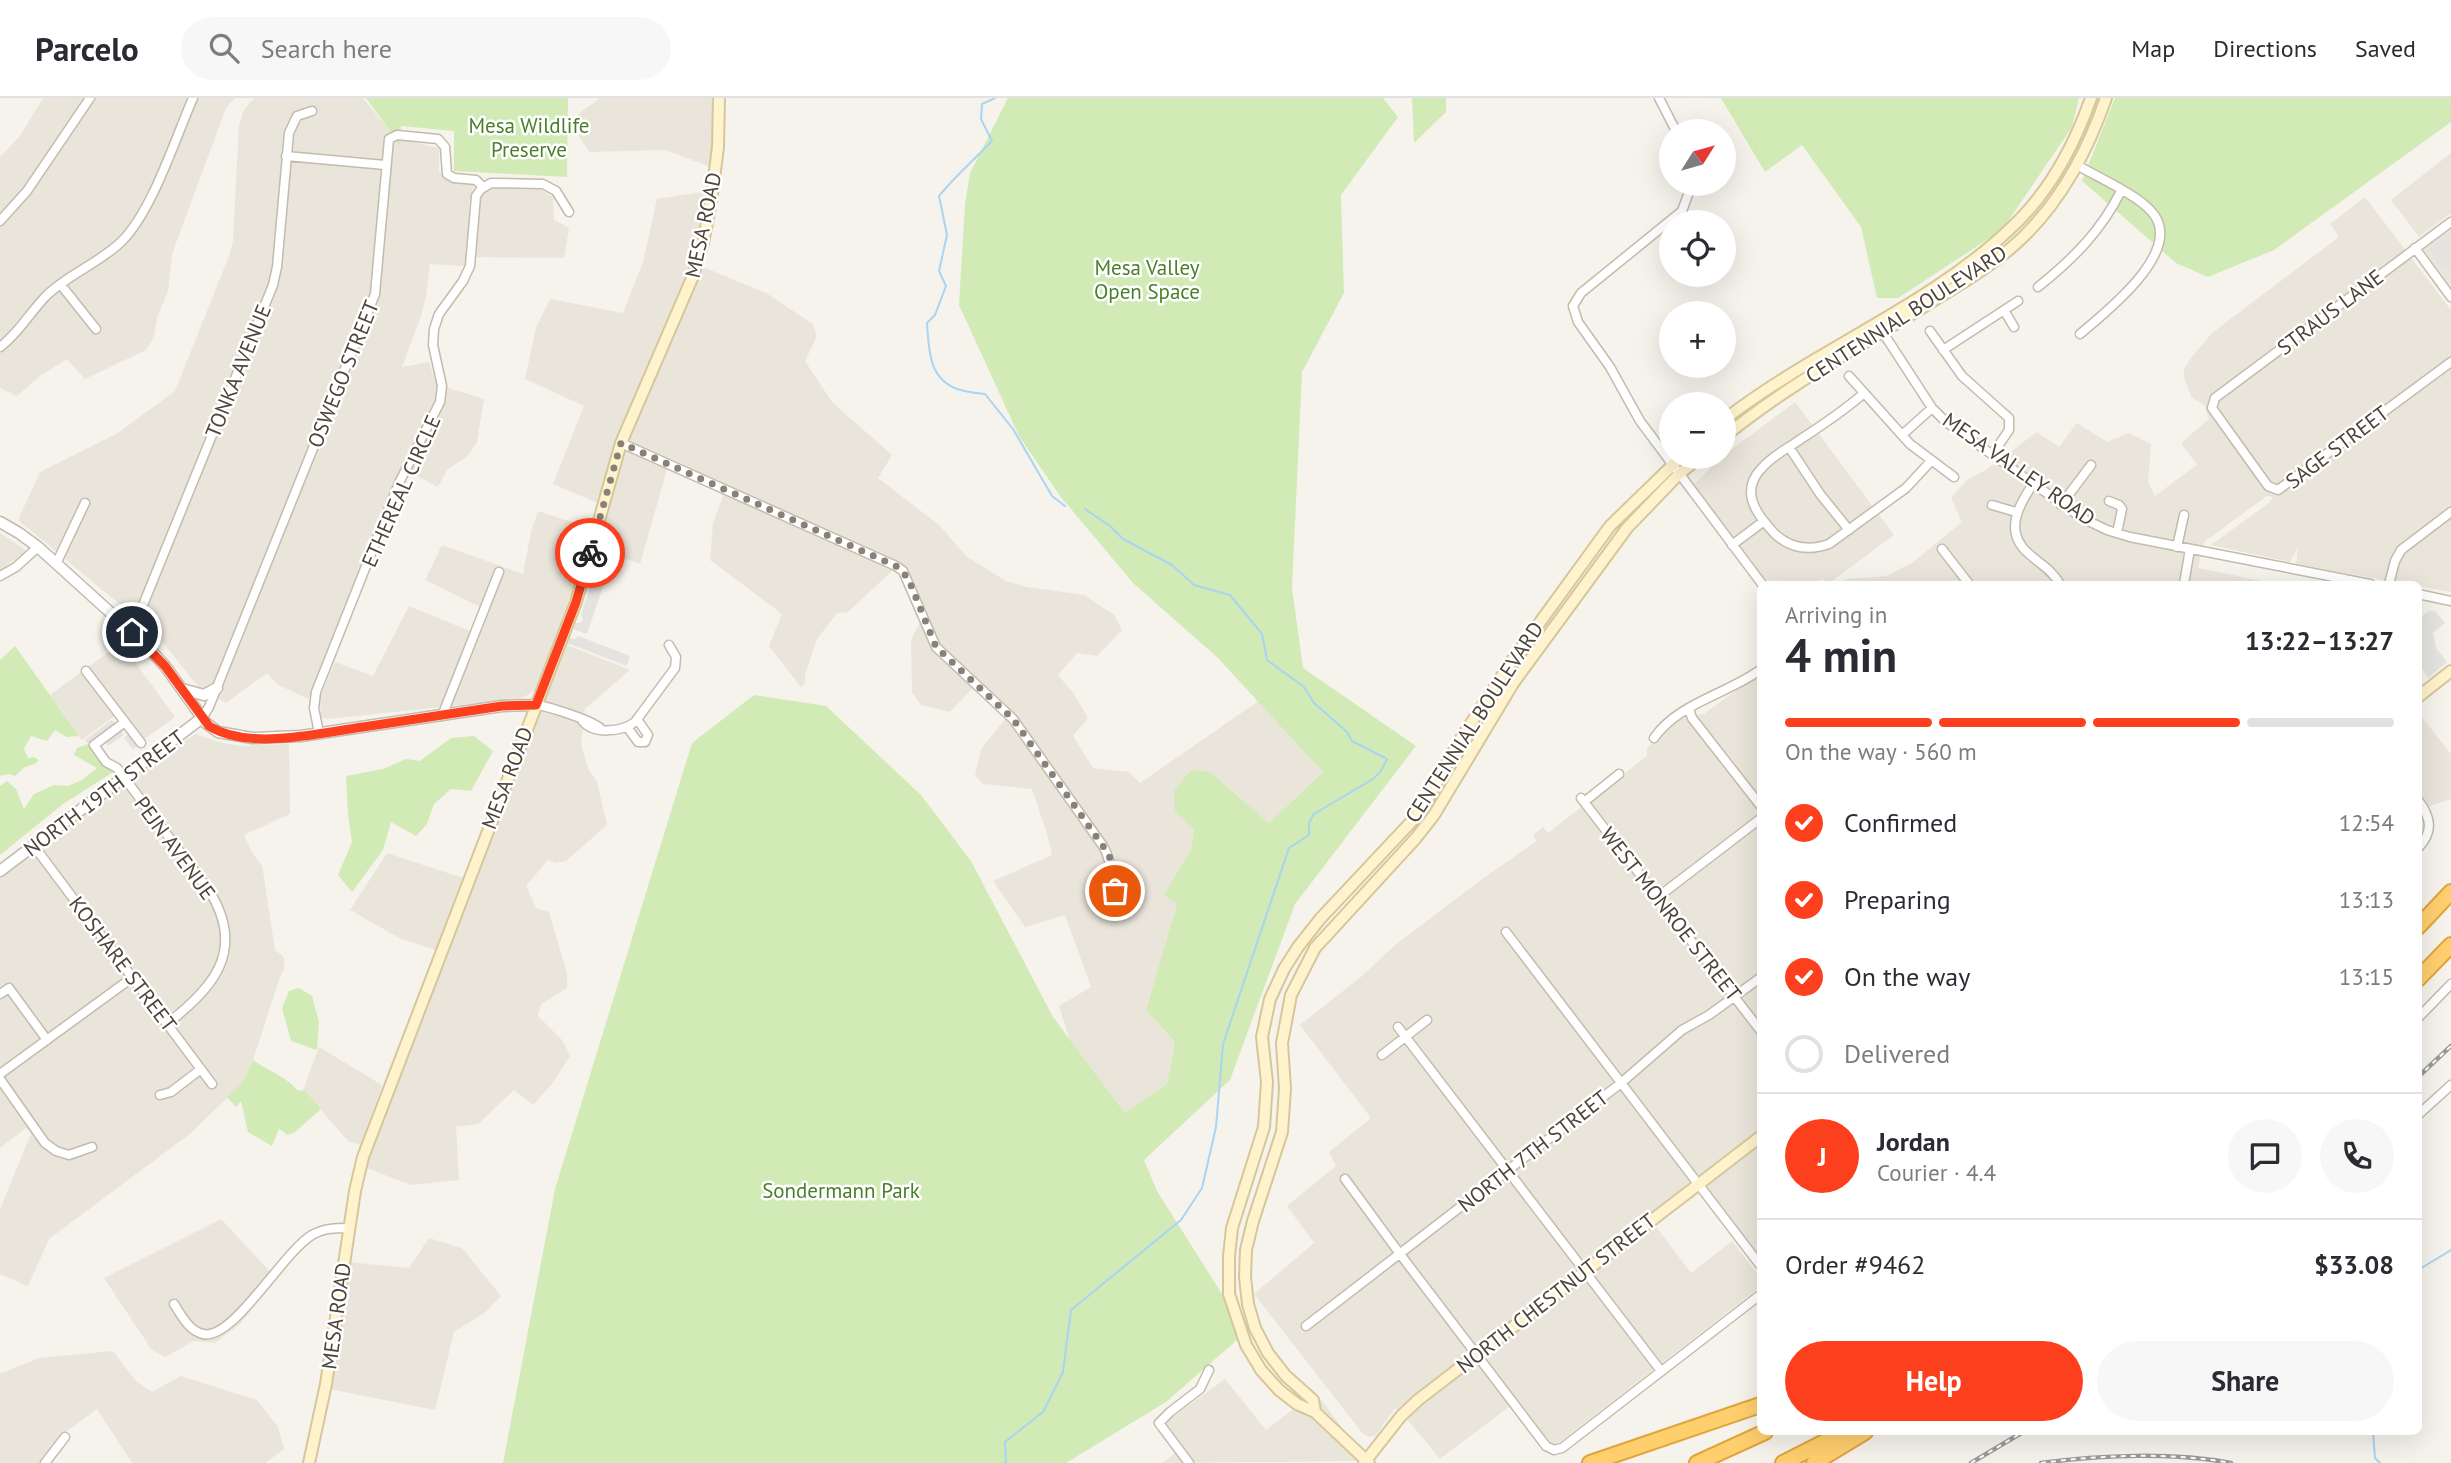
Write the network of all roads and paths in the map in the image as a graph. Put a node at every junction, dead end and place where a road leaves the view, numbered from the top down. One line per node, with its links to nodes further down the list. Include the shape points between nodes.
1 (90, 98): 16 (street, via 59,151)
2 (193, 98): 19 (street, via 136,225 112,250)
3 (719, 98): 39 (main road, MESA ROAD, via 718,147 699,260)
4 (1659, 98): 8 (street)
5 (2091, 98): 24 (main road, CENTENNIAL BOULEVARD, via 2061,165 2012,228)
6 (2106, 98): 11 (main road, CENTENNIAL BOULEVARD)
7 (312, 111): 9 (street, TONKA AVENUE, via 297,116)
8 (1670, 119)
9 (286, 156): 10 (street); 74 (street, TONKA AVENUE, via 273,285)
10 (385, 165): 12 (street, OSWEGO STREET, via 392,136 436,138 445,147 449,176 476,180); 79 (street, OSWEGO STREET, via 375,294)
11 (2077, 165): 13 (street); 24 (main road, CENTENNIAL BOULEVARD, via 2022,238 1985,269)
12 (483, 187): 15 (street, via 543,184 556,191); 89 (street, ETHEREAL CIRCLE, via 475,199 467,273 434,329 440,402 316,692)
13 (2121, 191): 20 (street, via 2088,242); 28 (street, via 2157,218 2160,244 2131,286)
14 (1688, 196): 44 (street, via 1682,211 1581,293 1573,306 1578,322)
15 (569, 212)
16 (0, 221)
17 (2451, 222): 18 (street, STRAUS LANE)
18 (2415, 248): 21 (street); 34 (street, STRAUS LANE)
19 (61, 285): 26 (street); 29 (street)
20 (2038, 288)
21 (2451, 297)
22 (2018, 301): 23 (street)
23 (2004, 310): 25 (street); 30 (street)
24 (1880, 327): 35 (street, MESA VALLEY ROAD); 36 (main road, CENTENNIAL BOULEVARD, via 1769,387); 37 (main road, CENTENNIAL BOULEVARD)
25 (2014, 327)
26 (96, 329)
27 (1930, 331): 30 (street)
28 (2080, 334)
29 (0, 347)
30 (1944, 350): 41 (street, via 1962,376 2010,418 2009,430)
31 (2451, 362): 34 (street, SAGE STREET, via 2278,490 2268,486)
32 (1849, 376): 33 (street)
33 (1864, 393): 38 (street); 40 (street)
34 (2211, 404)
35 (1932, 408): 38 (street); 41 (street, MESA VALLEY ROAD)
36 (1736, 411)
37 (1736, 427)
38 (1902, 435): 42 (street)
39 (621, 443): 82 (main road, MESA ROAD, via 576,602); 102 (street, via 903,571 936,647 1013,719 1103,846)
40 (1789, 447): 55 (street, via 1762,467 1752,485 1754,505); 56 (street)
41 (1992, 455): 46 (street, MESA VALLEY ROAD)
42 (1931, 461): 45 (street); 56 (street, via 1911,484)
43 (2091, 465): 50 (street)
44 (1674, 470): 58 (street); 143 (main road, CENTENNIAL BOULEVARD, via 1514,682 1434,815 1315,948 1291,995 1282,1044 1282,1132 1253,1221 1245,1277 1259,1336 1286,1376 1313,1400); 143 (main road, CENTENNIAL BOULEVARD, via 1610,526 1482,706 1412,821 1320,919 1283,969 1270,999 1262,1037 1267,1093 1264,1127 1232,1228 1229,1294 1246,1345 1261,1370 1279,1390)
45 (1954, 477)
46 (2033, 484): 50 (street, MESA VALLEY ROAD); 51 (street)
47 (2109, 501): 57 (street, via 2122,509)
48 (85, 503): 63 (street)
49 (1992, 505): 51 (street)
50 (2061, 505): 57 (street, MESA VALLEY ROAD)
51 (2016, 512): 68 (street, via 2020,544)
52 (2451, 512): 71 (street, via 2401,550)
53 (2184, 515): 60 (street)
54 (0, 522): 59 (street)
55 (1764, 522): 56 (street, via 1786,542 1809,548 1829,544); 58 (street)
56 (1849, 530)
57 (2117, 533): 60 (street, MESA VALLEY ROAD)
58 (1732, 545): 66 (street)
59 (38, 547): 63 (street); 65 (street)
60 (2177, 547): 62 (street, MESA VALLEY ROAD)
61 (1942, 549): 67 (street)
62 (2190, 550): 69 (street); 70 (street, MESA VALLEY ROAD)
63 (56, 564): 74 (street)
64 (499, 572): 84 (street)
65 (0, 576)
66 (1760, 581)
67 (1967, 581)
68 (2058, 581)
69 (2184, 581)
70 (2354, 581)
71 (2390, 581)
72 (2422, 595): 73 (street)
73 (2451, 601)
74 (132, 632): 80 (street)
75 (668, 645): 86 (street, via 677,657 675,668)
76 (86, 671): 87 (street)
77 (2451, 671): 81 (main road)
78 (1757, 672): 83 (street)
79 (217, 688): 80 (street, via 201,695); 85 (street, OSWEGO STREET)
80 (182, 689): 85 (street)
81 (2422, 694)
82 (536, 705): 84 (street, NORTH 19TH STREET); 88 (street, via 573,714 600,728); 132 (main road, MESA ROAD, via 370,1136)
83 (1689, 709): 90 (street, via 1672,718); 94 (street)
84 (442, 716): 89 (street, NORTH 19TH STREET)
85 (202, 718): 89 (street, NORTH 19TH STREET, via 218,732 237,737); 93 (street, NORTH 19TH STREET)
86 (637, 719): 88 (street); 88 (street, via 648,735 645,742 638,742)
87 (125, 722): 91 (street); 93 (street, PEJN AVENUE, via 94,746)
88 (627, 727)
89 (319, 733)
90 (1654, 738)
91 (141, 743)
92 (1619, 774): 101 (street, WEST MONROE STREET, via 1583,800)
93 (124, 778): 98 (street, NORTH 19TH STREET); 114 (street, PEJN AVENUE, via 210,892 224,930 224,952 212,984)
94 (1757, 801)
95 (2422, 806): 97 (street, via 2430,826)
96 (1757, 821): 101 (street)
97 (2422, 843)
98 (34, 846): 99 (street, NORTH 19TH STREET); 107 (street, KOSHARE STREET)
99 (0, 871)
100 (2451, 892): 103 (highway)
101 (1658, 897): 111 (street, WEST MONROE STREET)
102 (1121, 899)
103 (2422, 923)
104 (1506, 932): 122 (street)
105 (2451, 945): 106 (highway)
106 (2422, 975)
107 (133, 978): 114 (street, KOSHARE STREET); 118 (street)
108 (1757, 980): 111 (street, NORTH 7TH STREET)
109 (2451, 984): 112 (street)
110 (0, 994): 118 (street, via 9,988)
111 (1735, 997): 115 (street, WEST MONROE STREET); 122 (street, NORTH 7TH STREET, via 1682,1030)
112 (2422, 1014)
113 (1427, 1020): 117 (street)
114 (168, 1023): 120 (street, KOSHARE STREET)
115 (1757, 1026)
116 (1398, 1027): 117 (street)
117 (1406, 1037): 119 (street); 129 (street)
118 (47, 1040): 121 (street)
119 (1382, 1055)
120 (201, 1069): 123 (street, KOSHARE STREET); 125 (street)
121 (0, 1077): 128 (street, via 49,1147 69,1155)
122 (1621, 1083): 129 (street, NORTH 7TH STREET); 131 (street)
123 (212, 1084)
124 (2451, 1085): 126 (street)
125 (160, 1095)
126 (2422, 1111)
127 (1757, 1139): 131 (main road, NORTH CHESTNUT STREET)
128 (92, 1147)
129 (1507, 1170): 133 (street, NORTH 7TH STREET); 135 (street)
130 (1345, 1179): 133 (street)
131 (1698, 1184): 134 (street); 135 (main road, NORTH CHESTNUT STREET)
132 (349, 1228): 137 (street, via 324,1230 302,1242 218,1332 204,1335 194,1331); 150 (main road, MESA ROAD, via 326,1384)
133 (1399, 1254): 138 (street, NORTH 7TH STREET); 139 (street)
134 (1757, 1261)
135 (1584, 1271): 139 (main road, NORTH CHESTNUT STREET); 141 (street)
136 (1757, 1297): 141 (street)
137 (174, 1304)
138 (1306, 1326)
139 (1476, 1354): 141 (street, via 1546,1446 1554,1450); 148 (main road, NORTH CHESTNUT STREET, via 1408,1409)
140 (1209, 1370): 151 (street, via 1200,1390 1160,1423)
141 (1661, 1371)
142 (1757, 1406): 152 (highway)
143 (1315, 1412): 148 (main road, CENTENNIAL BOULEVARD)
144 (1758, 1435): 153 (highway)
145 (1838, 1435): 154 (highway)
146 (1860, 1435): 155 (highway)
147 (65, 1437): 149 (street)
148 (1366, 1462)
149 (45, 1463)
150 (309, 1463)
151 (1189, 1463)
152 (1590, 1463)
153 (1697, 1463)
154 (1783, 1463)
155 (1814, 1463)

